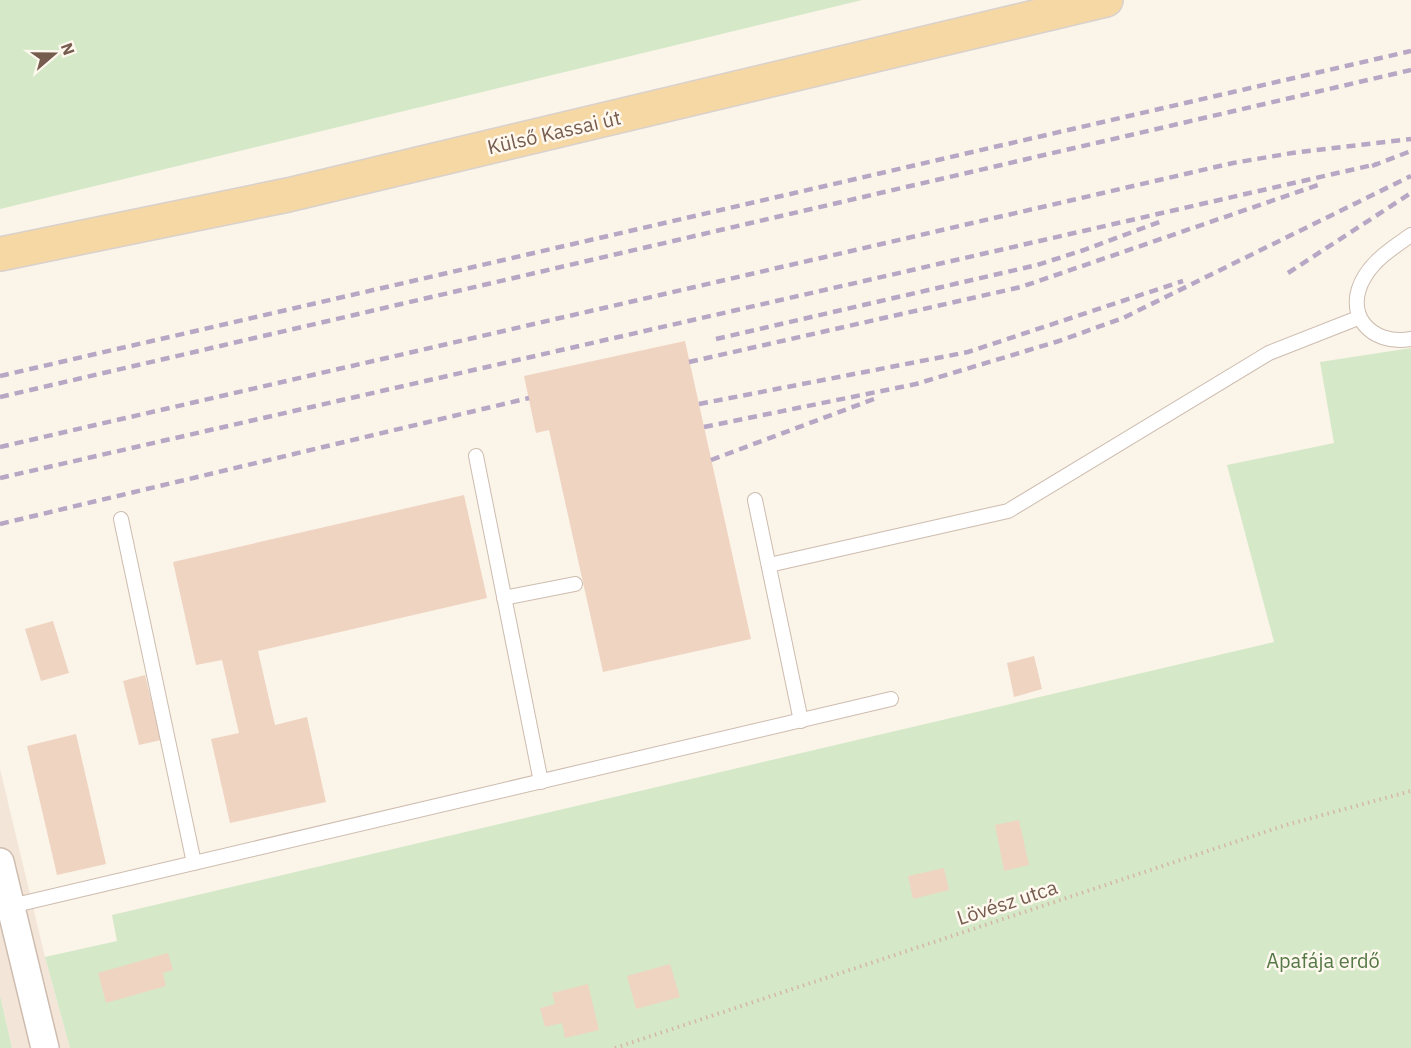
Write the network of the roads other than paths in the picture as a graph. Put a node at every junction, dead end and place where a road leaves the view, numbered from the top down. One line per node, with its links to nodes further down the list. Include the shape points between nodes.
1 (1106, 0): 3 (main road, Külső Kassai út, via 288,195)
2 (1411, 235): 4 (lane, via 1380,258 1365,276 1356,297)
3 (0, 254)
4 (1358, 318): 5 (lane, via 1380,337); 9 (lane, via 1269,353 1008,511)
5 (1411, 339)
6 (476, 456): 11 (lane)
7 (755, 500): 9 (lane)
8 (121, 519): 16 (lane)
9 (769, 565): 13 (lane)
10 (575, 584): 11 (lane)
11 (504, 598): 14 (lane)
12 (891, 699): 13 (lane)
13 (801, 721): 14 (lane)
14 (541, 782): 16 (lane)
15 (0, 862): 17 (street)
16 (194, 863): 17 (lane)
17 (11, 906): 18 (street)
18 (45, 1048)

